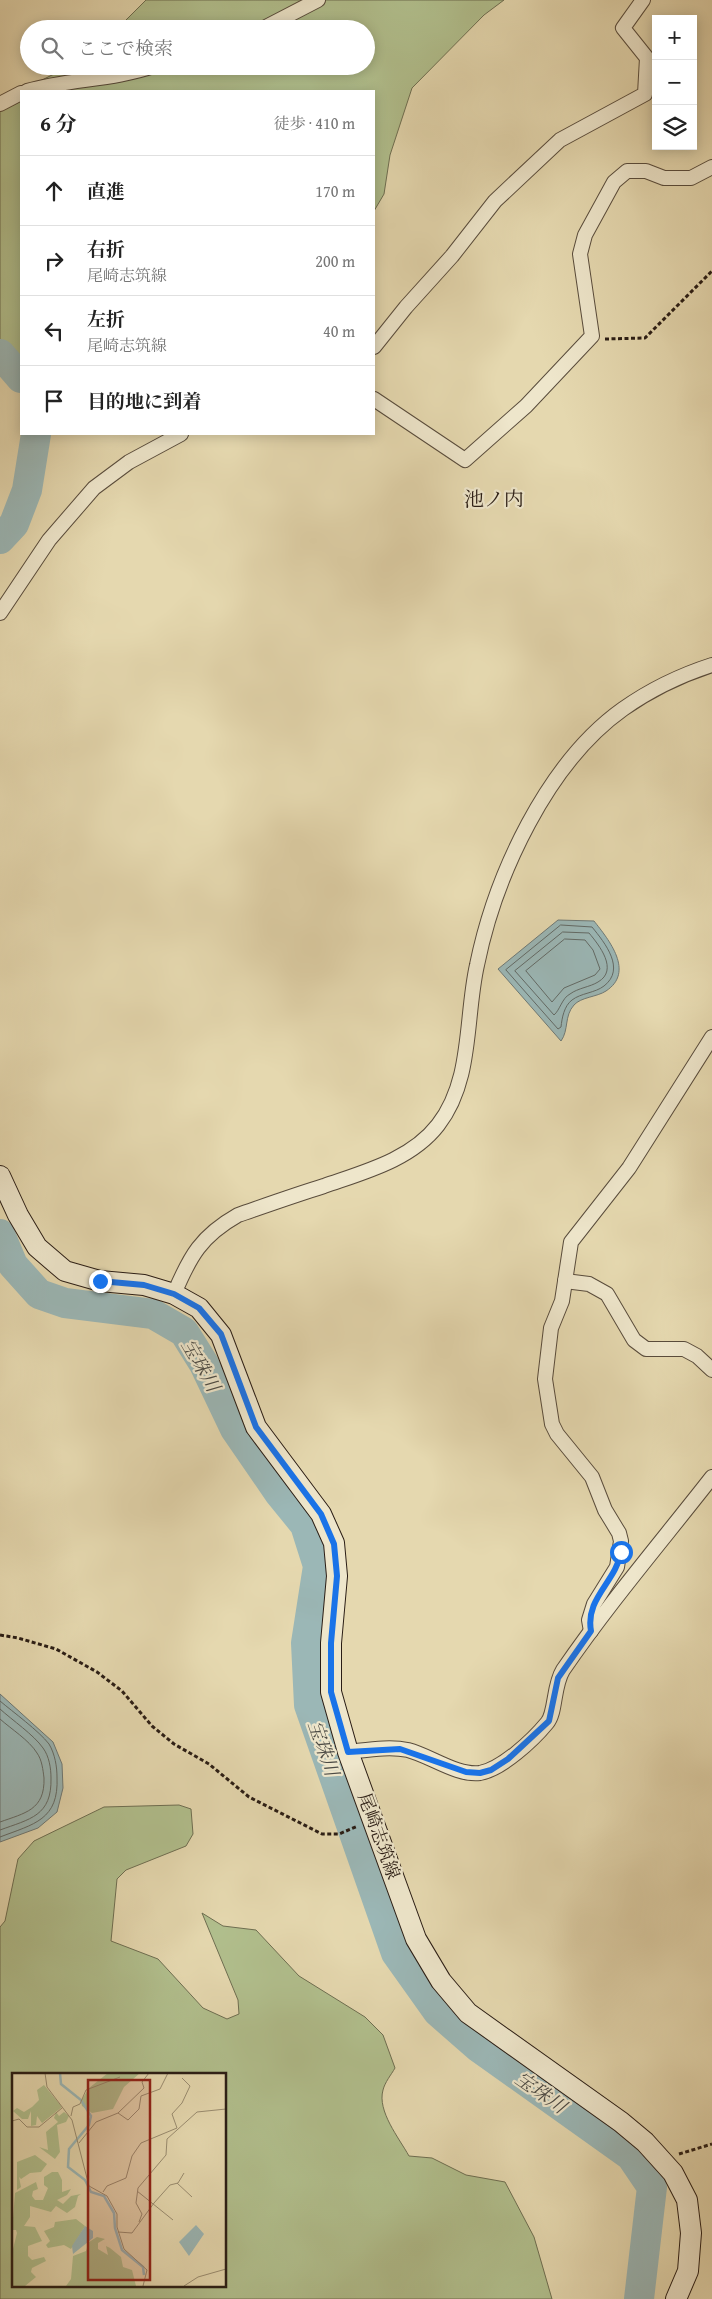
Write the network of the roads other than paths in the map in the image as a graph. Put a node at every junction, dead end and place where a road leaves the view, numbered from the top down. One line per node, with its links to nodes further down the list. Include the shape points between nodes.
1 (318, 0): 3 (street)
2 (643, 0): 9 (street, via 623,28 647,58 645,94 560,140 495,201)
3 (279, 20)
4 (116, 75): 5 (street)
5 (31, 90)
6 (20, 94): 7 (street)
7 (0, 104)
8 (712, 167): 10 (street, via 691,178 664,178 646,171 627,171 614,182 585,235 580,254 592,336 526,406 465,460)
9 (375, 346)
10 (375, 400)
11 (180, 435): 12 (street, via 129,462 94,488 49,540)
12 (0, 613)
13 (712, 665): 17 (street, via 668,683 623,709 585,744 544,798 522,838 494,906 476,966 461,1076 438,1125 418,1145 390,1161 238,1215 223,1224 199,1246)
14 (712, 1037): 16 (street, via 629,1168 571,1242)
15 (0, 1176): 17 (main road, 尾崎志筑線, via 37,1247 65,1271 100,1281 144,1285)
16 (565, 1281): 18 (street, via 589,1284 607,1294 640,1345 651,1350 689,1351); 20 (street, via 549,1339 545,1379 549,1412 557,1434 592,1477 621,1541 617,1567 594,1604)
17 (174, 1294): 21 (main road, 尾崎志筑線, via 199,1308 221,1334 256,1427 321,1514 334,1544 337,1576 331,1643 331,1692)
18 (712, 1370)
19 (712, 1477): 20 (street)
20 (591, 1631): 21 (street, via 558,1678 549,1721 508,1759 491,1770 466,1772 400,1749)
21 (348, 1752): 22 (main road, 尾崎志筑線, via 416,1939 441,1981 468,2013 621,2122 661,2159 682,2188 692,2233 688,2271)
22 (676, 2299)

